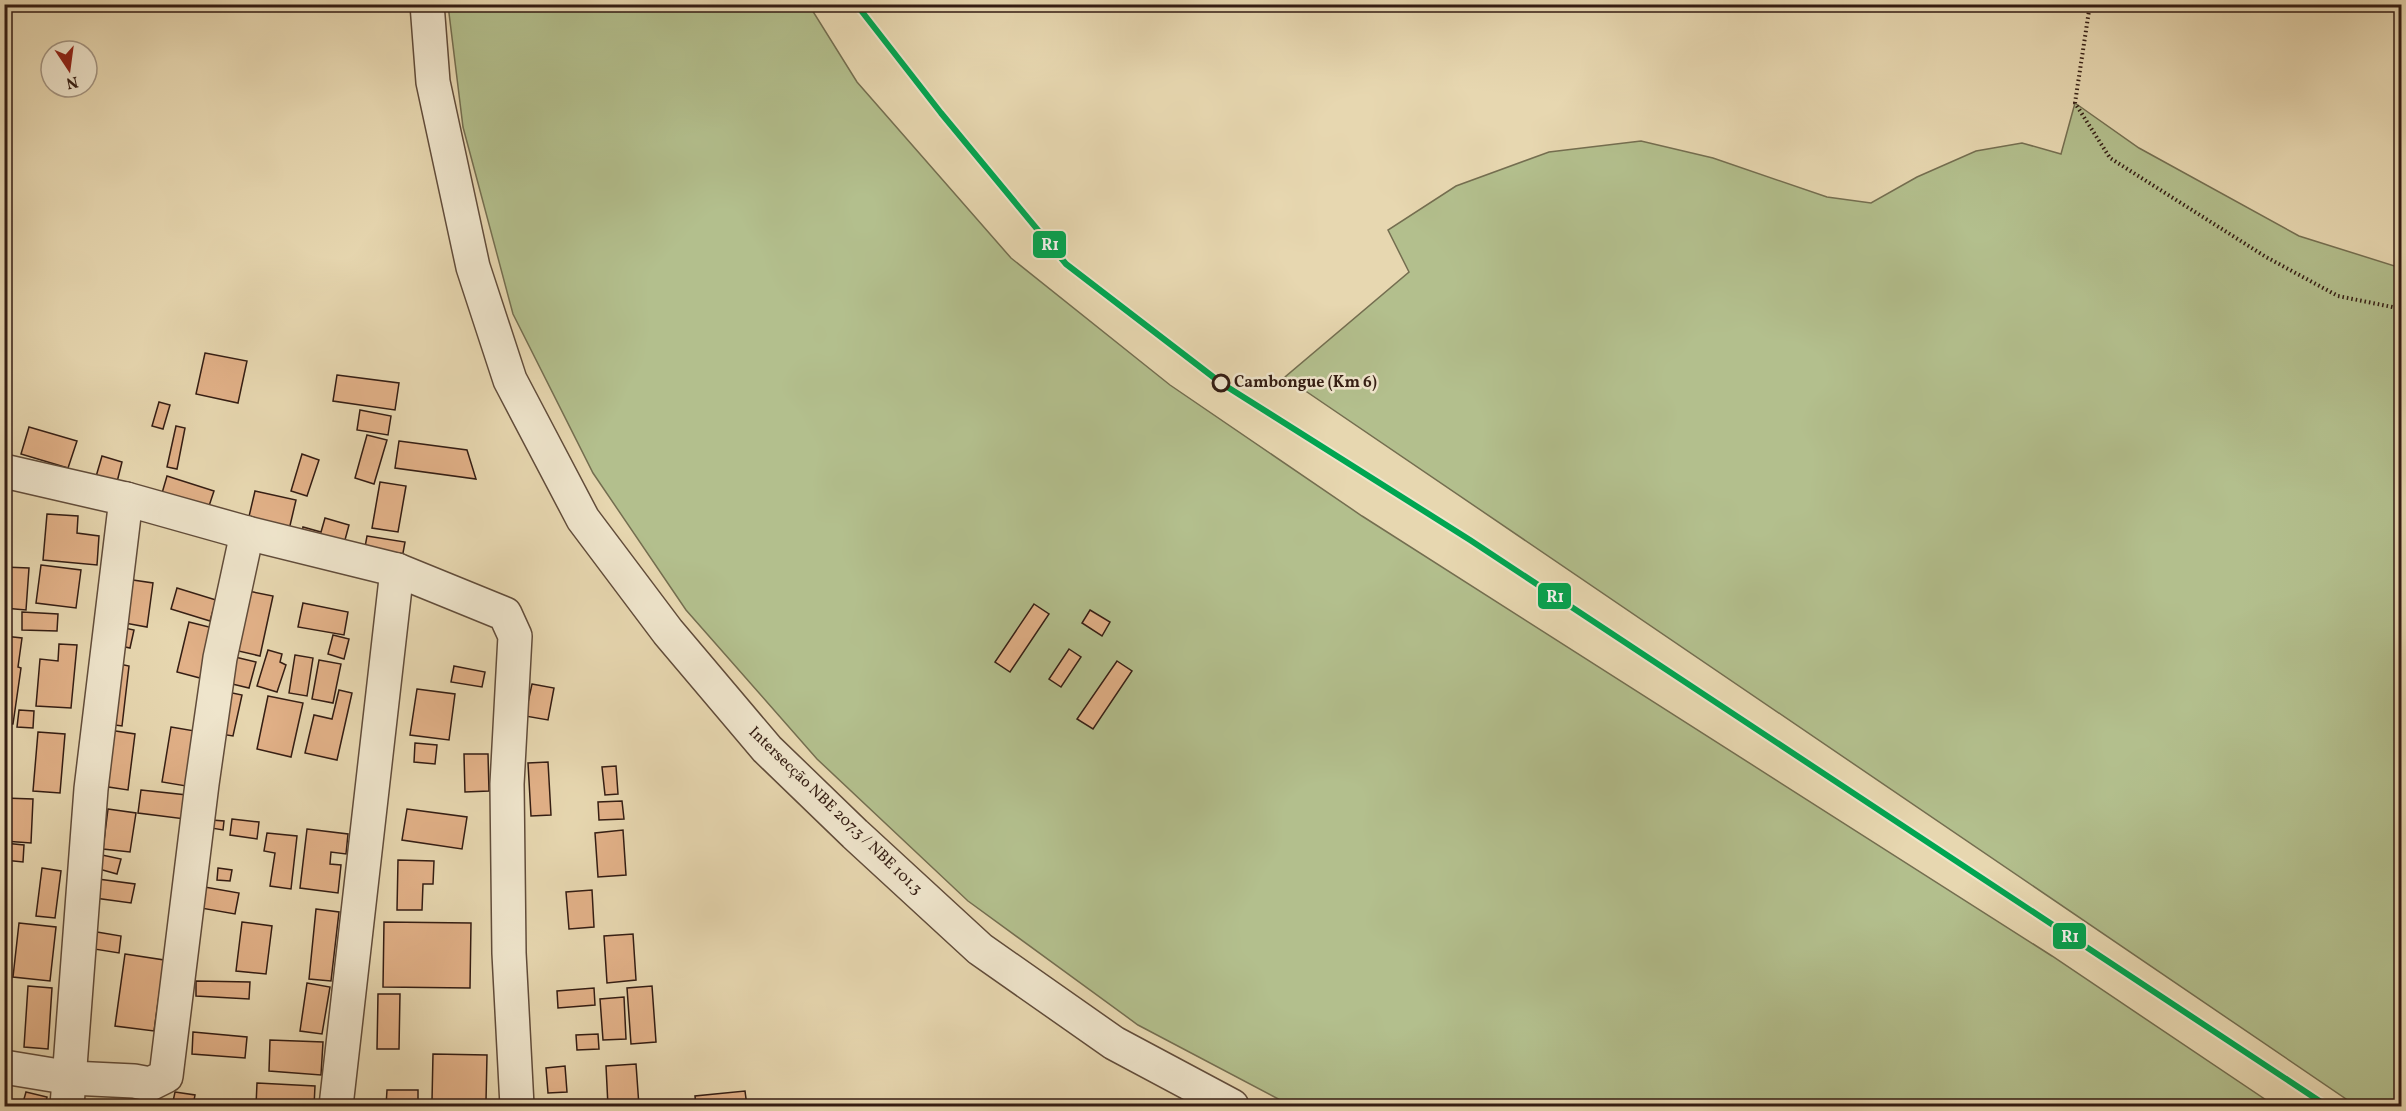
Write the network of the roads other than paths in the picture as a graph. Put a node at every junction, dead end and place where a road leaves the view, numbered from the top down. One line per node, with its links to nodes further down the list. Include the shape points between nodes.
1 (427, 4): 10 (street, Intersecção NBE 207.3 / NBE 101.3, via 433,82 473,267 510,381 583,519 668,632 767,749 980,949 1114,1043)
2 (4, 471): 3 (street)
3 (126, 499): 4 (street); 7 (street, via 91,789)
4 (247, 533): 5 (street); 7 (street, via 220,658 166,1076 150,1084 134,1081)
5 (397, 570): 8 (street); 9 (street, via 505,614 515,636 507,784 508,953)
6 (4, 1066): 7 (street)
7 (69, 1092)
8 (336, 1107)
9 (517, 1107)
10 (1232, 1107)

